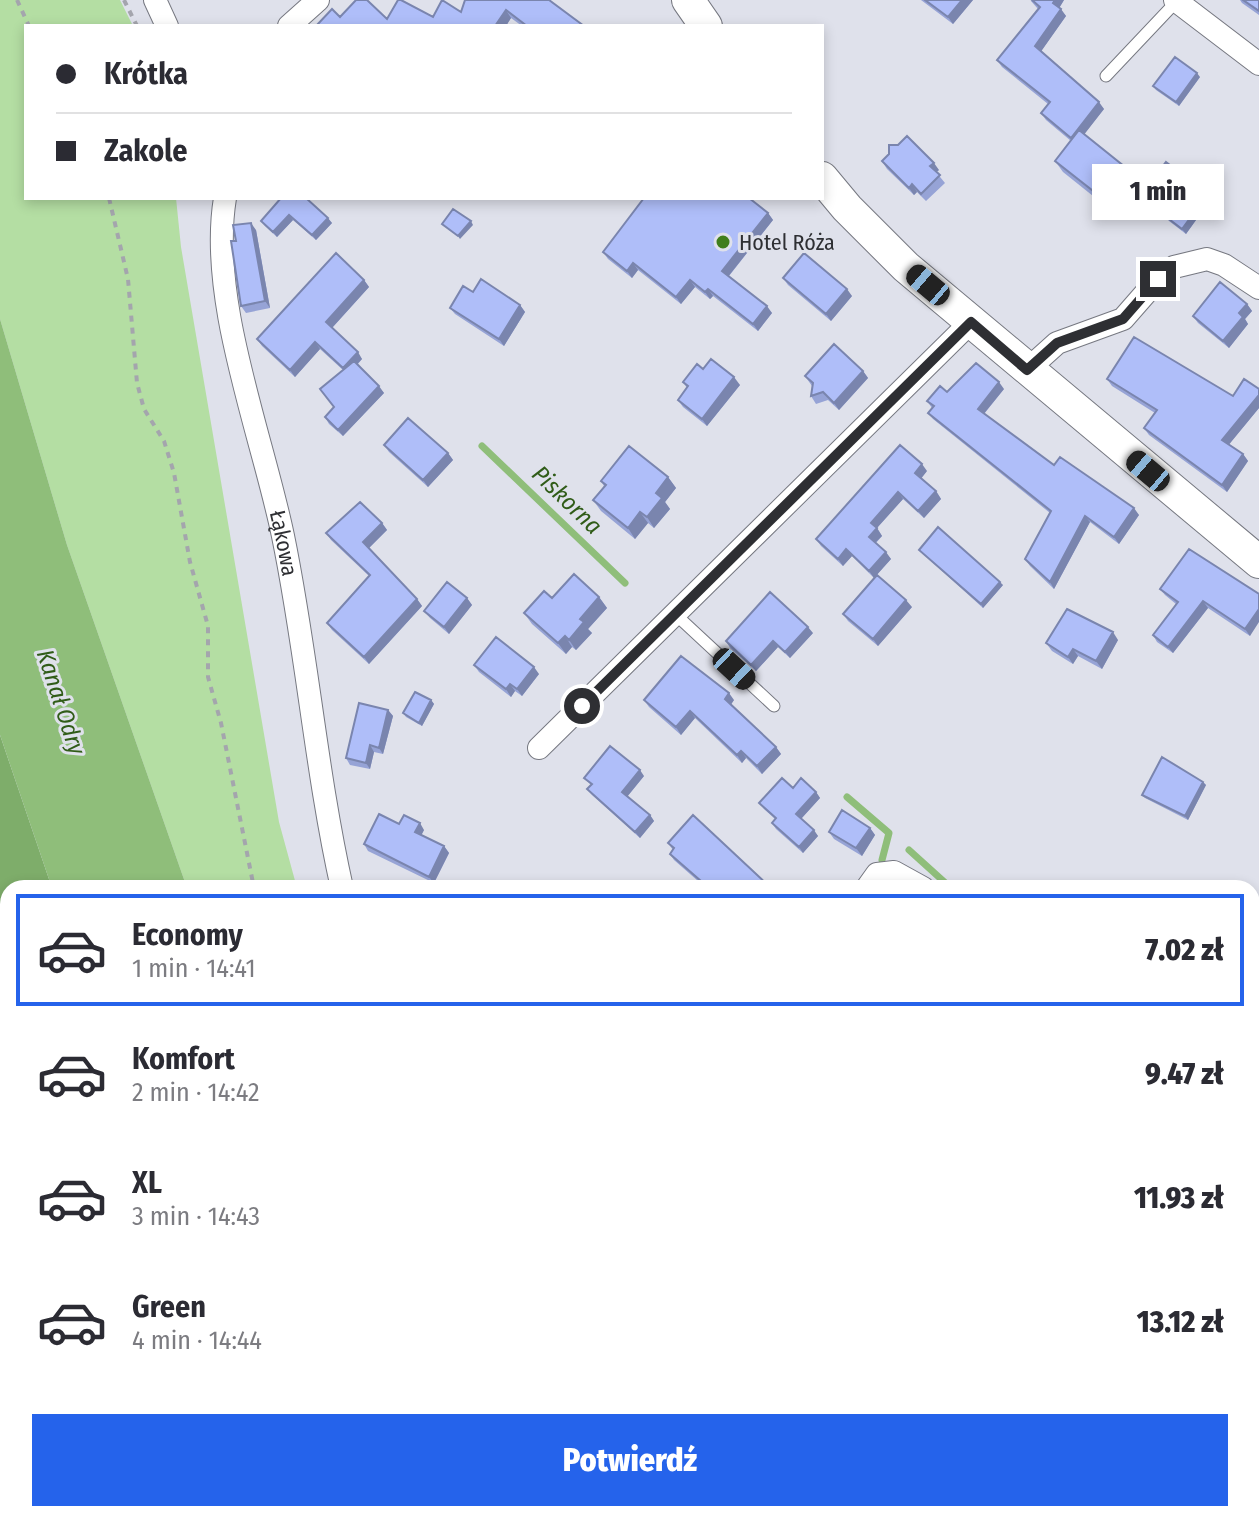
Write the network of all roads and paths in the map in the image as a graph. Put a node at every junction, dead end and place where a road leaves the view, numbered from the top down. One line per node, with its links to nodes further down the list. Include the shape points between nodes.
1 (17, 0): 7 (path)
2 (124, 0): 8 (path)
3 (155, 0): 9 (street)
4 (318, 0): 10 (street)
5 (688, 0): 11 (main road)
6 (1175, 2): 12 (street); 13 (lane)
7 (28, 24)
8 (136, 24)
9 (166, 24)
10 (291, 24)
11 (705, 24)
12 (1259, 64)
13 (1106, 76)
14 (824, 180): 18 (main road, via 906,267)
15 (110, 200): 24 (path, via 128,279 137,383 174,473 208,626 208,677)
16 (225, 200): 25 (street, Łąkowa, via 221,250 237,350 283,536)
17 (1259, 288): 19 (street, via 1207,259 1174,267 1123,319 1057,343)
18 (971, 322): 19 (main road); 21 (street)
19 (1027, 370): 20 (main road)
20 (1259, 562)
21 (675, 614): 22 (lane); 23 (street)
22 (774, 706)
23 (539, 748)
24 (252, 880)
25 (340, 880)
26 (873, 880): 27 (street, via 877,874 894,872)
27 (908, 880)

